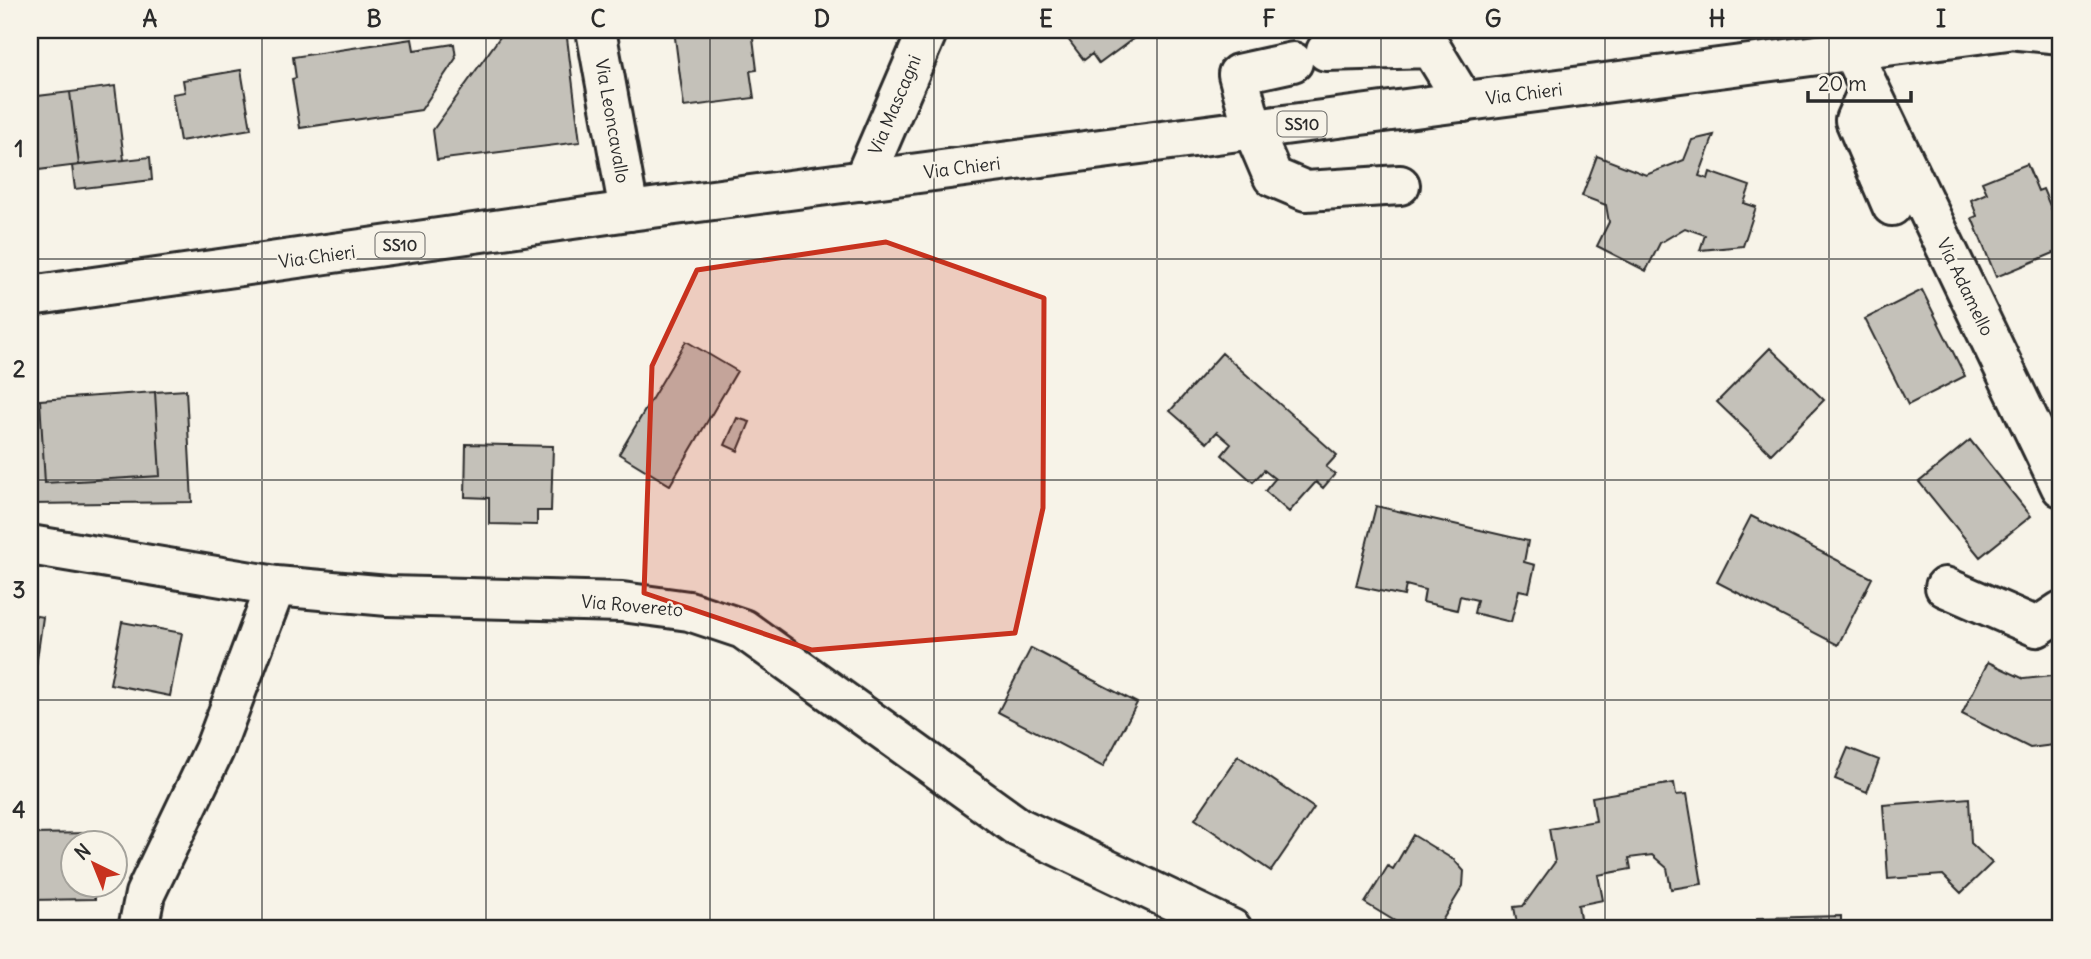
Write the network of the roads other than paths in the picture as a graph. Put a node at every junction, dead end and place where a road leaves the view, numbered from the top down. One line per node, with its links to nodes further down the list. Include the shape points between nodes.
1 (596, 30): 14 (street, Via Leoncavallo)
2 (928, 30): 11 (street, Via Mascagni)
3 (2019, 30): 5 (street)
4 (1991, 32): 6 (street, Via Chieri / SS10)
5 (2061, 34)
6 (1892, 38): 7 (street, Via Chieri / SS10)
7 (1852, 52): 8 (street, Via Adamello); 9 (street, Via Chieri / SS10)
8 (1869, 88): 13 (street, via 1855,120); 16 (street, Via Adamello)
9 (1464, 102): 10 (street, Via Chieri / SS10); 10 (street, via 1431,48 1310,56 1238,74)
10 (1253, 130): 11 (street, Via Chieri / SS10); 12 (street, via 1273,177 1306,191)
11 (863, 181): 14 (street, Via Chieri / SS10)
12 (1400, 185)
13 (1892, 206)
14 (629, 211): 15 (street, Via Chieri / SS10)
15 (30, 296)
16 (2061, 487)
17 (30, 545): 18 (street, Via Rovereto)
18 (276, 586): 21 (street, via 214,750 145,894); 22 (street, Via Rovereto, via 388,596 622,603 689,611 743,629 1018,827)
19 (1945, 587): 20 (street, via 2037,627)
20 (2061, 611)
21 (138, 929)
22 (1232, 929)

